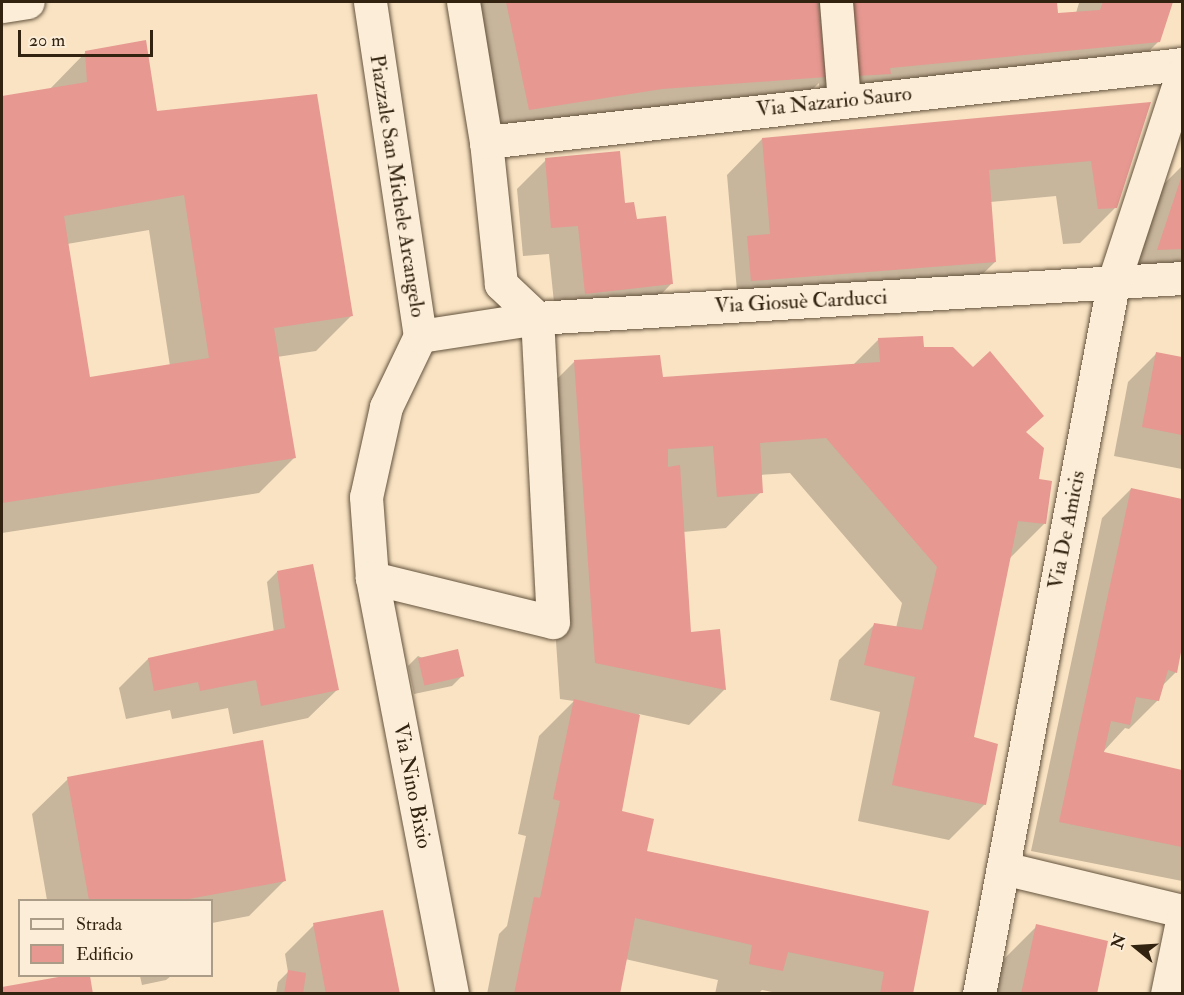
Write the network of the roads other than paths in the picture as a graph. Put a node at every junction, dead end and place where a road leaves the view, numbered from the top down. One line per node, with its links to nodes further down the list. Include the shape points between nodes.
1 (28, 2): 5 (street)
2 (370, 2): 13 (street, Piazzale San Michele Arcangelo)
3 (463, 2): 9 (street)
4 (837, 2): 8 (street)
5 (2, 6)
6 (1182, 64): 8 (street, Via Nazario Sauro)
7 (1182, 74): 11 (street, Via De Amicis)
8 (844, 101): 9 (street, Via Nazario Sauro)
9 (486, 142): 12 (street, via 501,284)
10 (1182, 278): 11 (street, Via Giosuè Carducci)
11 (1113, 284): 12 (street, Via Giosuè Carducci); 15 (street, Via De Amicis)
12 (537, 318): 13 (street, Via Giosuè Carducci); 14 (street, via 553,622)
13 (420, 336): 14 (street, Piazzale San Michele Arcangelo, via 386,407 366,496)
14 (372, 578): 18 (street, Via Nino Bixio)
15 (1003, 868): 16 (street); 19 (street, Via De Amicis)
16 (1182, 911)
17 (1182, 921): 20 (street)
18 (452, 993)
19 (979, 993)
20 (1167, 993)

